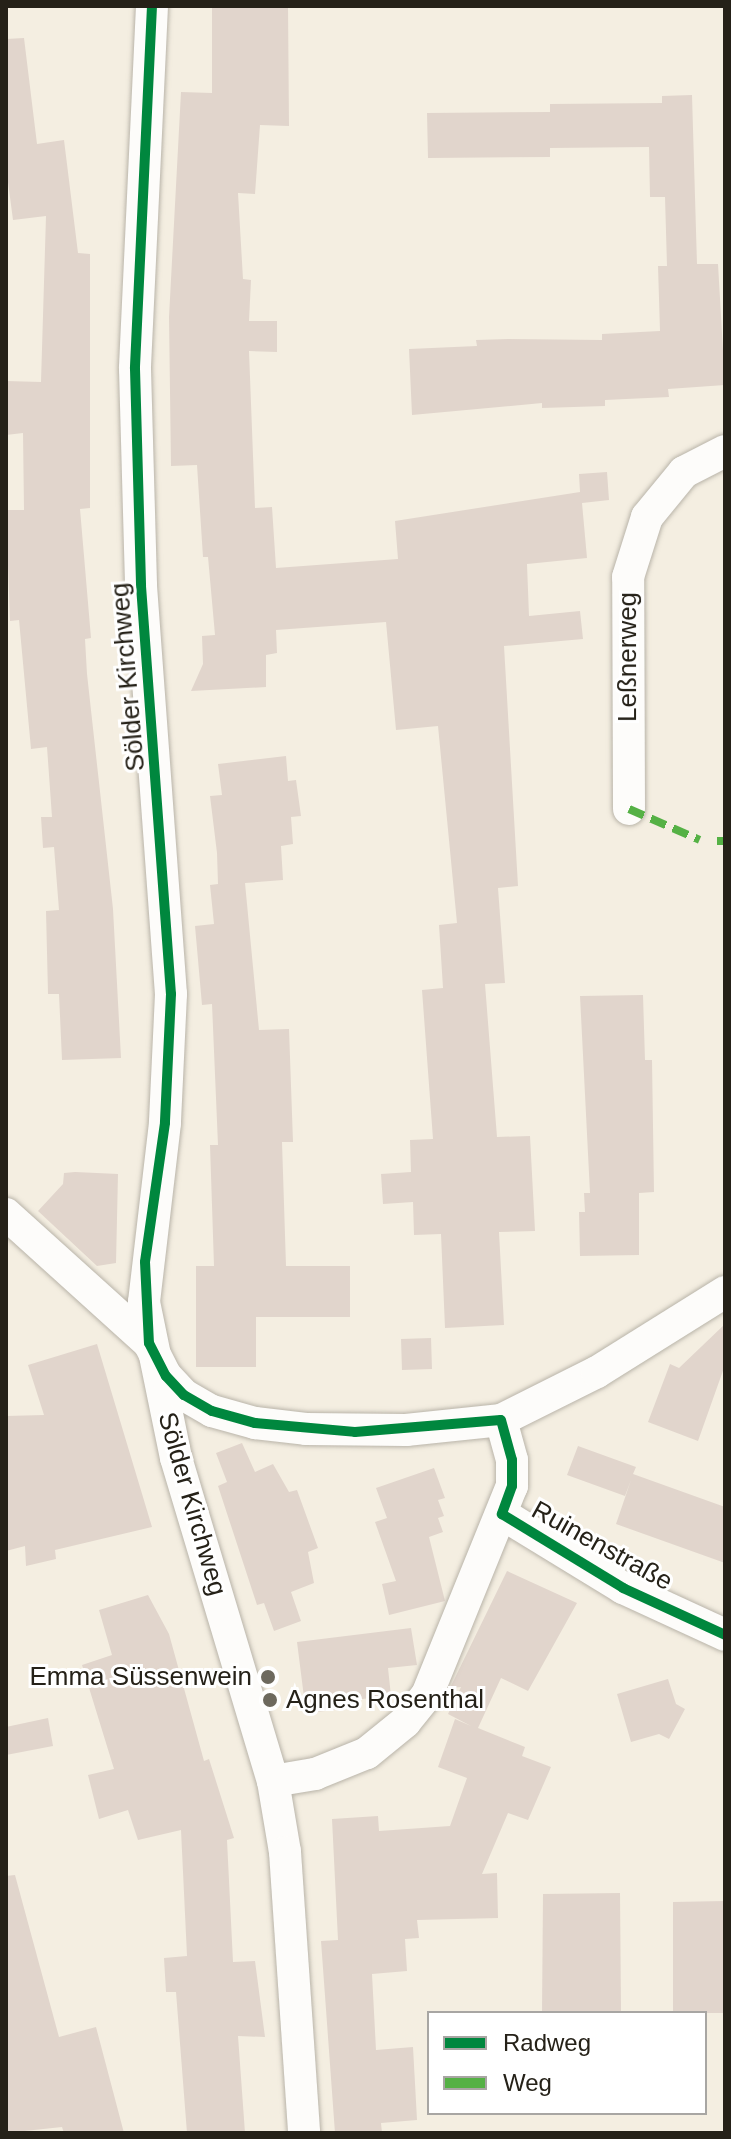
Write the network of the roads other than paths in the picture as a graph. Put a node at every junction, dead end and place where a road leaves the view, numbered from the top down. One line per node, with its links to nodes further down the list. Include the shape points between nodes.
1 (152, 6): 6 (street, Sölder Kirchweg, via 135,369 141,586 171,994 165,1123 145,1262)
2 (725, 451): 3 (street, Leßnerweg, via 684,472 647,517 628,577)
3 (629, 809)
4 (6, 1214): 6 (street)
5 (725, 1292): 7 (street, via 597,1372)
6 (149, 1343): 7 (street, via 166,1376 184,1395 212,1411 255,1423 355,1432); 10 (street, Sölder Kirchweg, via 176,1458)
7 (501, 1420): 8 (street, Ruinenstraße, via 512,1460 512,1486)
8 (502, 1514): 9 (street, Ruinenstraße, via 623,1588); 10 (street, via 445,1657 405,1722 367,1753 315,1774)
9 (725, 1635)
10 (273, 1781): 11 (street, Sölder Kirchweg, via 285,1852)
11 (304, 2133)

